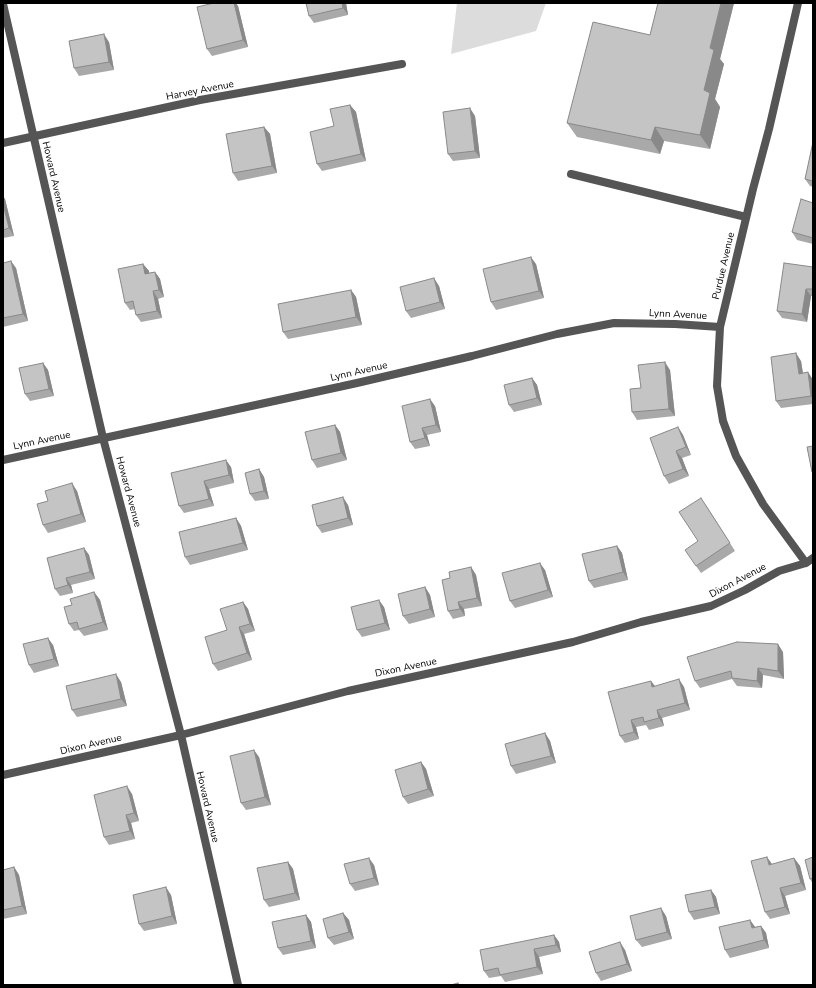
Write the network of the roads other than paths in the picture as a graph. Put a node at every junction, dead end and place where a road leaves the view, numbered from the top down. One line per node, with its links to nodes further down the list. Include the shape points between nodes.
1 (798, 3): 7 (street, Purdue Avenue)
2 (3, 4): 4 (street, Howard Avenue)
3 (402, 64): 4 (street, Harvey Avenue, via 200,100)
4 (33, 136): 5 (street, Harvey Avenue); 9 (street, Howard Avenue)
5 (3, 144)
6 (571, 174): 7 (street)
7 (746, 217): 8 (street, Purdue Avenue)
8 (720, 328): 9 (street, Lynn Avenue, via 614,323); 12 (street, Purdue Avenue, via 717,386 723,421 736,456 763,504)
9 (104, 438): 10 (street, Lynn Avenue); 13 (street, Howard Avenue)
10 (3, 460)
11 (813, 558): 12 (street, Dixon Avenue)
12 (809, 564): 13 (street, Dixon Avenue, via 779,571 711,606 641,622 573,642 348,691)
13 (181, 735): 14 (street, Dixon Avenue); 15 (street, Howard Avenue)
14 (3, 775)
15 (238, 985)

